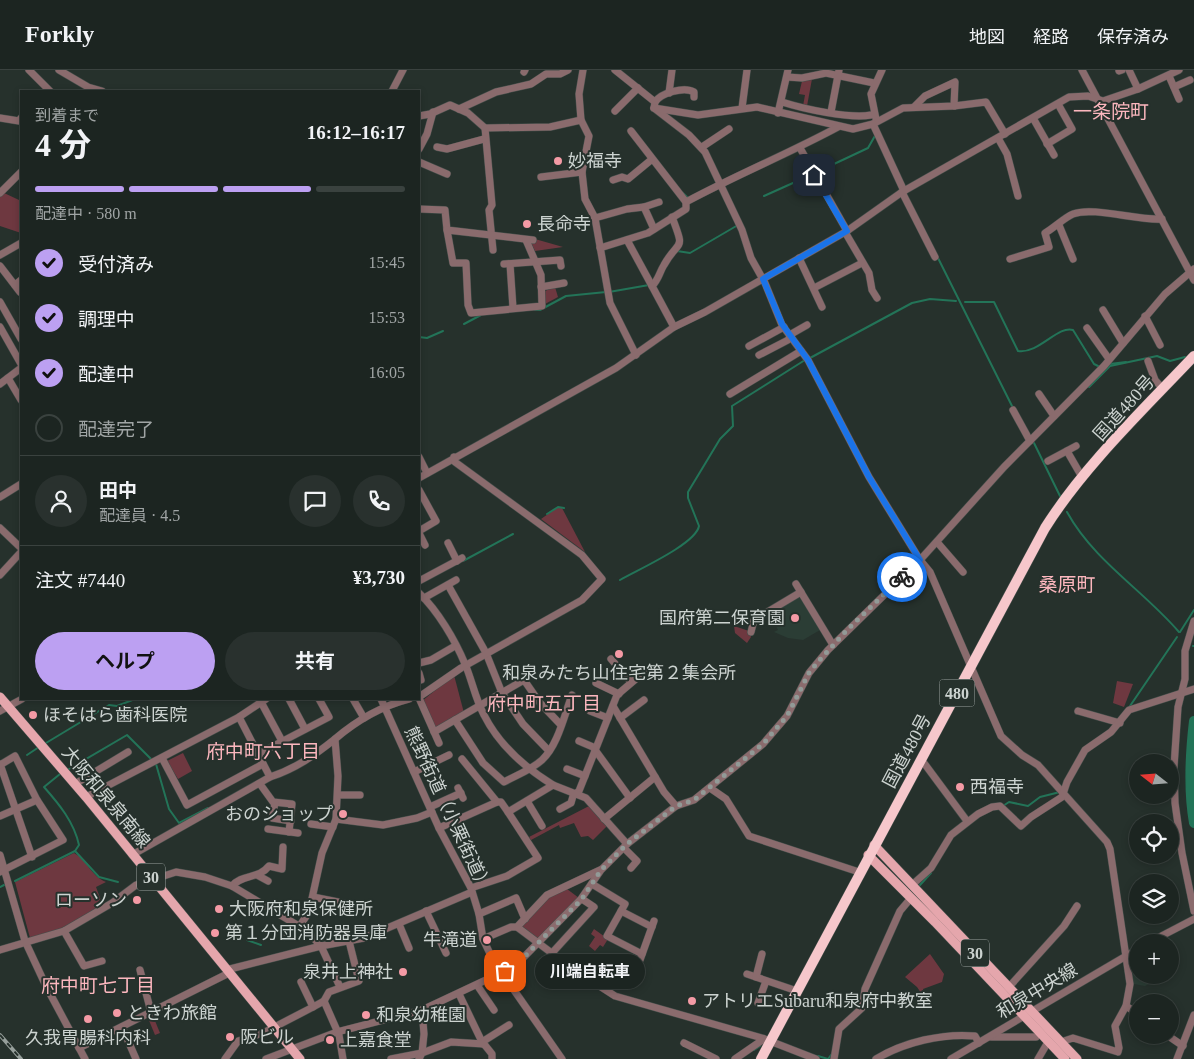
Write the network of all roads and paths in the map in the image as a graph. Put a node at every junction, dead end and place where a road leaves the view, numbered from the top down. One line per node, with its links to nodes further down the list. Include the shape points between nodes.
1 (29, 70): 20 (street)
2 (59, 70): 21 (street)
3 (403, 70): 22 (street)
4 (568, 70): 34 (street, via 560,74 546,74 531,84 496,92)
5 (583, 70): 44 (street, via 579,94)
6 (615, 70): 18 (street)
7 (672, 70): 24 (street)
8 (747, 70): 33 (street)
9 (882, 70): 17 (street)
10 (1082, 70): 26 (street)
11 (1129, 70): 19 (street)
12 (1179, 70): 15 (street)
13 (838, 72): 14 (street, via 802,78); 17 (street); 38 (street)
14 (787, 73): 28 (street)
15 (1169, 76): 19 (street); 23 (street)
16 (1190, 80): 23 (street)
17 (874, 83): 45 (street, via 871,94)
18 (638, 88): 30 (street); 35 (street)
19 (1138, 89): 26 (street, via 1102,102)
20 (49, 90)
21 (98, 90)
22 (393, 90)
23 (1173, 91): 27 (street)
24 (669, 93): 25 (street, via 690,90); 30 (street, via 662,94)
25 (694, 97)
26 (1096, 99): 29 (street, via 1078,95); 76 (street)
27 (1179, 100)
28 (782, 102): 37 (street); 38 (street)
29 (1058, 104): 42 (street); 53 (street, via 1072,129)
30 (654, 105): 33 (street, via 698,114); 56 (street)
31 (954, 106): 32 (street); 32 (street, via 955,82 925,96); 50 (street, via 986,102)
32 (914, 107): 45 (street, via 903,108)
33 (742, 108): 37 (street, via 757,107)
34 (459, 109): 36 (street, via 450,105); 47 (street)
35 (615, 111)
36 (433, 112): 40 (street); 54 (street)
37 (778, 112): 46 (street)
38 (831, 112): 39 (street)
39 (871, 115)
40 (420, 116)
41 (0, 118): 43 (street)
42 (1033, 118): 50 (street); 53 (street)
43 (20, 120)
44 (581, 120): 47 (street, via 550,127); 61 (street, via 589,136)
45 (875, 123): 46 (street, via 853,129); 67 (street)
46 (838, 127): 57 (street)
47 (485, 128): 52 (street)
48 (729, 129): 56 (street, via 723,138)
49 (631, 131): 59 (street)
50 (1005, 134): 51 (street)
51 (998, 138): 67 (street); 69 (street, via 1007,154)
52 (484, 139): 55 (street, via 447,149); 81 (street)
53 (1047, 144): 58 (street)
54 (420, 147)
55 (437, 147)
56 (702, 147): 66 (street, via 705,160)
57 (800, 148): 66 (street); 80 (street)
58 (1054, 155)
59 (651, 160): 65 (street, via 628,179); 71 (street)
60 (420, 163): 63 (street, via 432,171)
61 (582, 172): 64 (street); 75 (street, via 584,199)
62 (20, 173): 68 (street)
63 (448, 174)
64 (541, 177)
65 (613, 180)
66 (719, 184): 71 (street); 96 (street)
67 (903, 192): 80 (street); 87 (street)
68 (0, 193)
69 (1018, 196)
70 (659, 202): 72 (street)
71 (686, 202): 74 (street, via 686,209)
72 (644, 207): 75 (street); 78 (street)
73 (420, 209): 79 (street, via 445,210)
74 (672, 217): 78 (street); 100 (street, via 680,244)
75 (595, 218): 84 (street)
76 (1162, 219): 77 (street, via 1088,212 1073,214); 95 (street)
77 (1059, 225): 89 (street, via 1045,233 1049,247 1020,252); 90 (street)
78 (654, 229): 82 (street)
79 (446, 230): 81 (street); 107 (street, via 453,263 466,263 471,313)
80 (846, 232): 88 (street); 92 (street)
81 (492, 234): 85 (street); 91 (street, via 530,240)
82 (627, 240): 84 (street); 100 (street)
83 (20, 245): 86 (street)
84 (600, 248): 122 (street, via 610,303)
85 (493, 250)
86 (0, 255)
87 (935, 257)
88 (799, 258): 96 (street); 102 (street)
89 (1010, 259)
90 (1073, 259)
91 (537, 262): 94 (street, via 560,260); 101 (street); 107 (street, via 507,264)
92 (862, 262): 102 (street); 104 (street, via 870,273 872,290)
93 (0, 266): 98 (street)
94 (561, 266)
95 (1193, 274): 109 (street, via 1165,294)
96 (763, 279): 112 (street); 113 (street)
97 (20, 281): 98 (street)
98 (15, 285): 103 (street)
99 (561, 286): 101 (street)
100 (652, 286): 112 (street)
101 (541, 287): 107 (street, via 542,306)
102 (814, 288): 106 (street)
103 (20, 292)
104 (878, 298)
105 (0, 302): 116 (street)
106 (822, 307)
107 (513, 308)
108 (1103, 310): 117 (street)
109 (1145, 316): 117 (street); 118 (street)
110 (807, 325): 115 (street)
111 (0, 327): 126 (street)
112 (674, 327): 122 (street)
113 (784, 327): 115 (street); 119 (street)
114 (1087, 328): 124 (street)
115 (790, 336): 120 (street); 121 (street)
116 (20, 337)
117 (1123, 342): 124 (street)
118 (1160, 345)
119 (749, 346)
120 (762, 351)
121 (801, 351): 131 (street); 156 (street, via 822,384 869,477)
122 (636, 355): 139 (street)
123 (1194, 356): 130 (highway, 国道480号 / 480)
124 (1109, 360): 135 (street)
125 (1148, 361): 130 (street)
126 (20, 362)
127 (20, 369): 128 (street)
128 (8, 378): 129 (street); 133 (street)
129 (0, 384)
130 (1163, 389): 144 (highway, 国道480号 / 480)
131 (733, 391)
132 (1044, 397): 135 (street)
133 (20, 398)
134 (1013, 410): 136 (street)
135 (1054, 416): 136 (street)
136 (1030, 441): 151 (street)
137 (1076, 446): 138 (street)
138 (1067, 451): 141 (street); 144 (street)
139 (454, 457): 142 (street); 169 (street, via 455,462 582,555 602,579 582,600)
140 (420, 459): 142 (street)
141 (1048, 461)
142 (427, 473): 143 (street)
143 (420, 477)
144 (1082, 478): 173 (highway, 国道480号 / 480, via 1061,502 1045,528)
145 (20, 485): 147 (street)
146 (420, 492): 149 (street, via 436,521)
147 (0, 497)
148 (0, 528): 154 (street)
149 (420, 531)
150 (420, 534): 152 (street)
151 (937, 542): 156 (street); 157 (street)
152 (425, 545)
153 (451, 546): 159 (street, via 460,560 429,572)
154 (20, 549)
155 (20, 551): 158 (street)
156 (920, 560): 168 (street); 173 (street, via 930,572)
157 (963, 572)
158 (0, 575)
159 (420, 580)
160 (456, 580): 162 (street)
161 (796, 584): 163 (street)
162 (448, 585): 164 (street); 169 (street)
163 (801, 592): 166 (street, via 754,620); 168 (street)
164 (422, 596): 167 (street)
165 (1194, 621): 179 (street, via 1185,651)
166 (751, 632)
167 (455, 646): 171 (street); 172 (street)
168 (833, 646): 232 (street, via 809,673 787,716 769,738)
169 (486, 653): 172 (street); 178 (street)
170 (611, 659): 175 (street)
171 (424, 664)
172 (466, 665): 182 (street); 194 (street)
173 (971, 667): 220 (highway, 国道480号 / 480); 233 (street, via 1001,736 1022,756 1038,765)
174 (644, 672): 175 (street)
175 (631, 682): 180 (street)
176 (596, 683): 180 (street)
177 (1194, 689): 179 (street)
178 (502, 693): 194 (street); 206 (street, via 524,680); 215 (street, via 523,724)
179 (1182, 693): 205 (street, via 1129,710); 285 (street, via 1174,767 1175,803)
180 (619, 694): 195 (street)
181 (572, 695): 206 (street)
182 (420, 696)
183 (0, 697): 193 (main road, 大阪和泉泉南線 / 30)
184 (420, 699): 208 (street)
185 (20, 700): 193 (street)
186 (263, 700): 200 (street); 211 (street)
187 (289, 700): 207 (street)
188 (320, 700): 207 (street, via 328,717)
189 (354, 700): 201 (street)
190 (381, 700): 196 (street, 熊野街道（小栗街道）)
191 (406, 700): 196 (street)
192 (644, 700): 203 (street)
193 (9, 706): 197 (street); 229 (main road, 大阪和泉泉南線 / 30)
194 (480, 706): 204 (street); 223 (street, via 506,748)
195 (613, 706): 202 (street); 203 (street)
196 (384, 708): 201 (street); 225 (street, 熊野街道（小栗街道）)
197 (0, 711)
198 (1078, 711): 205 (street)
199 (590, 712): 202 (street)
200 (239, 717): 216 (street); 218 (street)
201 (364, 718): 209 (street)
202 (608, 718): 213 (street)
203 (620, 718): 228 (street)
204 (455, 720): 208 (street); 223 (street, via 474,751 499,779 504,782)
205 (1120, 723): 233 (street, via 1086,750)
206 (561, 725): 215 (street)
207 (305, 729): 211 (street)
208 (434, 732): 212 (street)
209 (335, 738): 227 (street, via 293,768); 236 (street)
210 (579, 740): 213 (street)
211 (282, 741): 216 (street)
212 (440, 743)
213 (596, 750): 226 (street); 239 (street)
214 (128, 752): 229 (street)
215 (549, 752): 223 (street)
216 (258, 754): 221 (street)
217 (450, 755): 225 (street, via 441,756)
218 (162, 758): 221 (street, via 188,805); 238 (street)
219 (462, 759): 242 (street)
220 (921, 759): 253 (street); 262 (highway, 国道480号 / 480)
221 (263, 764): 227 (street)
222 (0, 765): 240 (street, via 15,756); 246 (street)
223 (529, 769): 231 (street)
224 (567, 769): 226 (street)
225 (414, 772): 247 (street, 熊野街道（小栗街道）)
226 (585, 776): 235 (street)
227 (270, 777): 230 (street)
228 (655, 777): 239 (street); 244 (street)
229 (75, 784): 238 (main road, 大阪和泉泉南線 / 30)
230 (260, 784): 243 (street); 264 (street)
231 (553, 785): 235 (street); 241 (street)
232 (710, 788): 244 (street, via 694,800); 271 (street, via 726,799 745,834)
233 (1063, 792): 253 (street, via 1062,797 1021,826 1001,807 992,807); 307 (street, via 1110,849)
234 (461, 793): 247 (street)
235 (577, 794): 245 (street, via 571,803); 251 (street, via 586,798)
236 (338, 795): 237 (street); 250 (street)
237 (360, 795)
238 (86, 797): 264 (main road, 大阪和泉泉南線 / 30)
239 (630, 798): 251 (street)
240 (37, 800): 246 (street); 267 (street, via 63,840)
241 (527, 801): 248 (street); 255 (street)
242 (497, 802): 248 (street, via 501,802); 257 (street)
243 (275, 803): 252 (street, via 272,818); 252 (street, via 292,804)
244 (676, 806): 261 (street)
245 (560, 809)
246 (16, 810): 249 (street); 267 (street)
247 (431, 810): 250 (street, via 417,818 383,825); 257 (street, 熊野街道（小栗街道）)
248 (508, 812): 278 (street, via 538,858 507,876)
249 (0, 816)
250 (336, 819): 256 (street)
251 (604, 819): 261 (street)
252 (290, 821): 259 (street)
253 (967, 821): 276 (street, via 951,835 931,868)
254 (311, 824): 256 (street)
255 (542, 826)
256 (333, 827): 279 (street, via 322,853)
257 (439, 828): 278 (street, 熊野街道（小栗街道）)
258 (268, 829): 259 (street)
259 (289, 832): 260 (street)
260 (298, 833)
261 (626, 846): 268 (street, via 637,861); 269 (street)
262 (874, 846): 266 (highway, 国道480号 / 480); 276 (main road, 30)
263 (284, 847): 272 (street, via 282,869 269,866)
264 (132, 854): 273 (main road, 大阪和泉泉南線 / 30)
265 (0, 855): 270 (street)
266 (868, 855): 271 (highway, 国道480号 / 480); 280 (main road, 30)
267 (32, 857): 270 (street)
268 (630, 868)
269 (601, 870): 275 (street); 288 (street, via 547,895)
270 (2, 871): 298 (street)
271 (859, 872): 319 (highway, 国道480号 / 480)
272 (257, 875): 274 (street); 277 (street, via 238,880)
273 (153, 878): 277 (street, via 176,872); 294 (street, via 136,885); 310 (main road, 大阪和泉泉南線 / 30)
274 (268, 881)
275 (592, 884): 281 (street); 284 (street, via 625,904)
276 (912, 885): 318 (main road, 30)
277 (232, 886): 290 (street)
278 (472, 890): 286 (street); 287 (street, 熊野街道（小栗街道）)
279 (313, 896): 282 (street); 292 (street, via 309,912)
280 (910, 898): 329 (main road, 30); 361 (street, via 900,911 865,989 862,1008 839,1029)
281 (582, 899): 300 (street); 305 (street, via 594,907)
282 (343, 903)
283 (1077, 906): 318 (street, via 1064,926)
284 (621, 911): 284 (street, via 607,936 641,957 653,924)
285 (1194, 911)
286 (426, 912): 291 (street); 304 (street)
287 (479, 914): 288 (street, via 516,898); 297 (street, 熊野街道（小栗街道）)
288 (525, 918): 293 (street)
289 (1194, 919): 295 (street)
290 (290, 922): 292 (street); 296 (street)
291 (399, 924): 299 (street); 302 (street)
292 (299, 927): 301 (street)
293 (517, 927): 297 (street); 300 (street)
294 (64, 931): 298 (street); 308 (street, via 84,966)
295 (1165, 934)
296 (284, 937)
297 (483, 939): 311 (street, 熊野街道（小栗街道）)
298 (26, 941): 303 (street); 345 (street)
299 (349, 941): 301 (street); 317 (street, via 359,981)
300 (538, 943): 305 (street); 311 (street, via 521,960)
301 (321, 946): 310 (street); 317 (street)
302 (409, 948)
303 (0, 950)
304 (446, 953)
305 (552, 953): 337 (street, via 615,996)
306 (762, 954): 313 (street)
307 (1127, 955): 323 (street, via 1130,984); 329 (street, 和泉中央線)
308 (102, 961)
309 (140, 970): 328 (street, via 139,978)
310 (229, 971): 328 (street); 332 (main road, 大阪和泉泉南線 / 30)
311 (502, 972): 316 (street); 356 (street, 熊野街道（小栗街道）)
312 (747, 974): 313 (street)
313 (756, 977): 314 (street)
314 (766, 981): 319 (street); 322 (street)
315 (301, 982): 324 (street)
316 (477, 985): 320 (street); 325 (street)
317 (340, 988): 321 (street, via 329,992)
318 (1008, 988): 329 (main road, 30)
319 (797, 991): 337 (highway, 国道480号 / 480)
320 (459, 994): 327 (street); 340 (street)
321 (324, 1001): 324 (street); 334 (street)
322 (758, 1003)
323 (1126, 1006): 326 (street); 339 (street, via 1115,1026 1118,1052 1073,1038)
324 (313, 1007): 332 (street)
325 (490, 1008)
326 (1129, 1008)
327 (422, 1010): 334 (street); 347 (street, via 424,1034)
328 (151, 1012): 333 (street)
329 (1028, 1014): 335 (street, 和泉中央線); 338 (main road, 30); 339 (main road, 30)
330 (1194, 1015): 344 (street)
331 (509, 1025): 340 (street)
332 (274, 1026): 346 (main road, 大阪和泉泉南線 / 30); 350 (street, via 238,1042)
333 (122, 1027): 345 (street); 349 (street)
334 (337, 1032): 346 (street); 353 (street)
335 (988, 1037): 336 (street); 342 (street, 和泉中央線)
336 (1036, 1037)
337 (767, 1040): 358 (street); 359 (highway, 国道480号 / 480); 360 (street)
338 (1048, 1042): 364 (street); 365 (main road, 30)
339 (1061, 1042): 366 (main road, 30)
340 (482, 1043): 347 (street, via 451,1042); 355 (street, via 492,1054)
341 (684, 1043): 357 (street)
342 (979, 1043): 362 (street, via 975,1036 946,1036 894,1050); 363 (street, 和泉中央線)
343 (1179, 1043): 344 (street)
344 (1183, 1046): 367 (street)
345 (80, 1048): 348 (street)
346 (292, 1049): 351 (street); 352 (main road, 大阪和泉泉南線 / 30)
347 (420, 1056): 354 (street)
348 (85, 1059)
349 (136, 1059)
350 (225, 1059)
351 (267, 1059)
352 (300, 1059)
353 (343, 1059)
354 (392, 1059)
355 (492, 1059)
356 (562, 1059)
357 (716, 1059)
358 (735, 1059)
359 (761, 1059)
360 (816, 1059)
361 (834, 1059)
362 (876, 1059)
363 (951, 1059)
364 (1038, 1059)
365 (1065, 1059)
366 (1077, 1059)
367 (1177, 1059)

